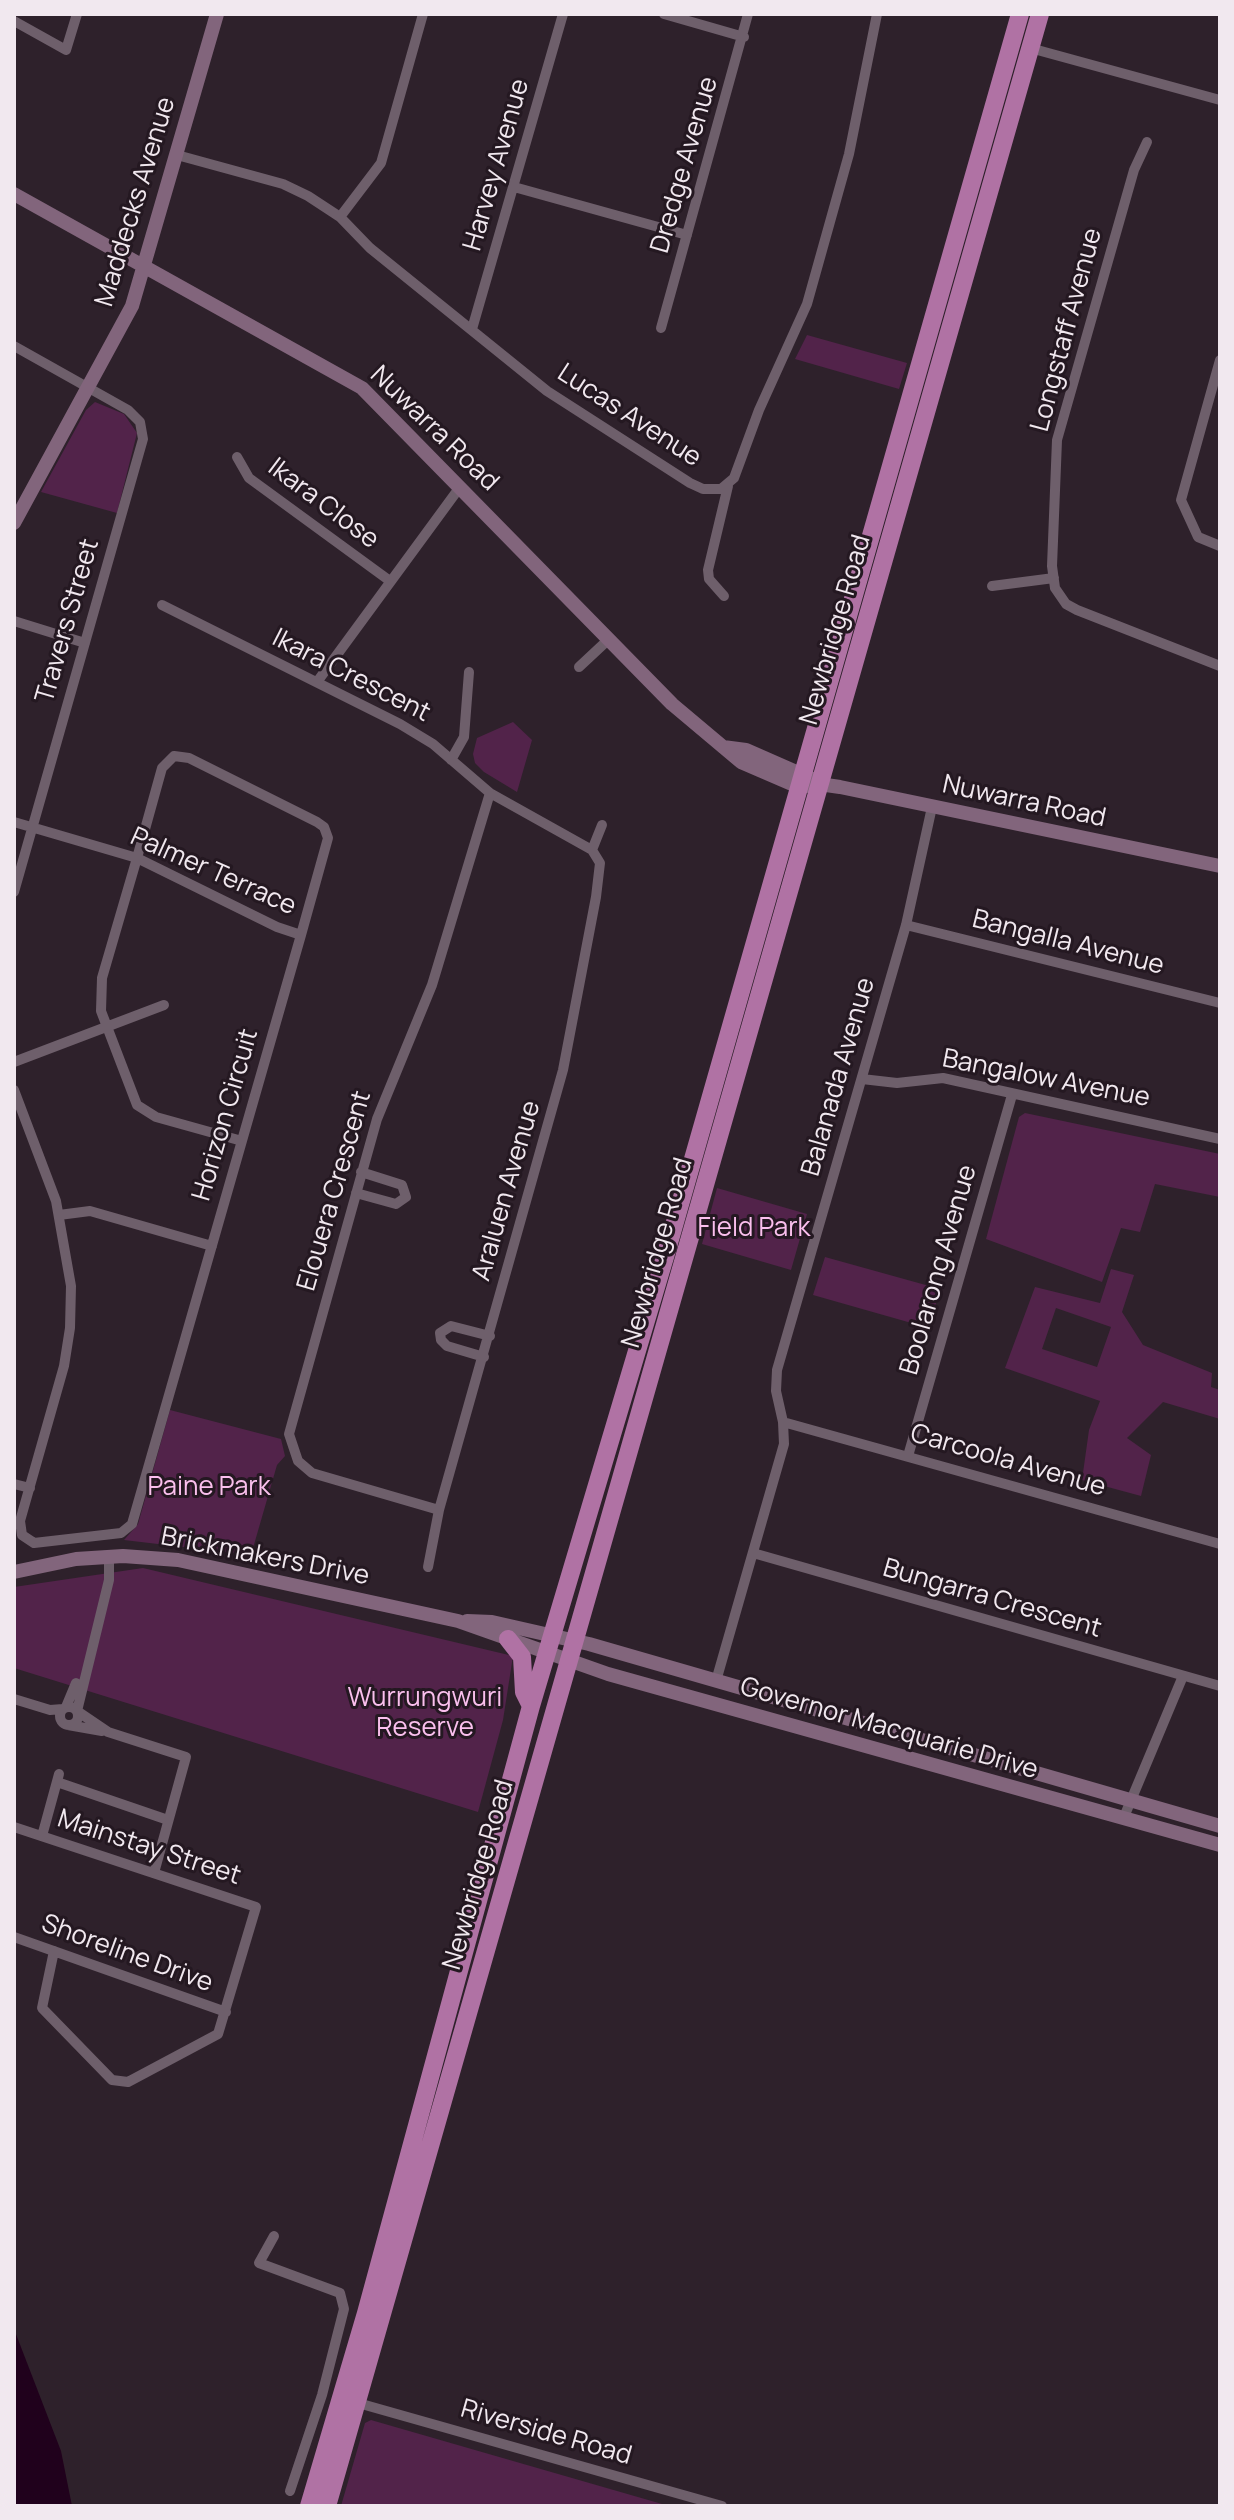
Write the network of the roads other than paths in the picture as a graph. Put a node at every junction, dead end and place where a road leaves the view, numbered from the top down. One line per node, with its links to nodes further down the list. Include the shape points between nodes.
1 (77, 14): 10 (street, via 66,50)
2 (217, 14): 15 (main road, Maddecks Avenue)
3 (423, 14): 18 (street, via 381,163)
4 (563, 14): 16 (street, Harvey Avenue)
5 (664, 14): 11 (street)
6 (748, 14): 11 (street, Dredge Avenue)
7 (877, 14): 27 (street, Lucas Avenue, via 849,154 807,304)
8 (1020, 14): 44 (highway, Newbridge Road)
9 (1040, 14): 12 (highway, Newbridge Road)
10 (14, 21)
11 (744, 37): 19 (street, Dredge Avenue)
12 (1030, 48): 13 (street); 44 (highway, Newbridge Road)
13 (1220, 100)
14 (1147, 142): 31 (street, Longstaff Avenue, via 1134,170 1057,440)
15 (177, 155): 18 (street, Lucas Avenue, via 283,184); 20 (main road, Maddecks Avenue)
16 (514, 187): 19 (street); 22 (street, Harvey Avenue)
17 (14, 194): 20 (main road, Nuwarra Road)
18 (340, 217): 22 (street, Lucas Avenue)
19 (687, 235): 21 (street, Dredge Avenue)
20 (144, 266): 25 (main road, Maddecks Avenue, via 127,318); 28 (main road, Nuwarra Road, via 362,388)
21 (661, 328)
22 (472, 329): 27 (street, Lucas Avenue, via 547,391 690,483 714,490)
23 (14, 346): 25 (street, Travers Street)
24 (1220, 360): 30 (street, via 1181,500 1198,537)
25 (89, 388): 29 (main road, Maddecks Avenue); 38 (street, Travers Street, via 135,415 143,439)
26 (237, 457): 32 (street, Ikara Close, via 249,478)
27 (728, 486): 34 (street, via 708,570)
28 (460, 487): 32 (street); 37 (main road, Nuwarra Road)
29 (14, 523)
30 (1220, 546)
31 (1054, 578): 33 (street); 39 (street, via 1060,596 1077,610)
32 (390, 581): 42 (street)
33 (992, 586)
34 (724, 596)
35 (162, 605): 42 (street, Ikara Crescent)
36 (14, 621): 38 (street)
37 (609, 639): 40 (street); 44 (main road, Nuwarra Road, via 723,747 746,750)
38 (85, 643): 49 (street, Travers Street)
39 (1220, 666)
40 (579, 667)
41 (469, 672): 43 (street, via 464,737)
42 (317, 682): 43 (street, Ikara Crescent, via 416,732)
43 (451, 760): 45 (street, Ikara Crescent)
44 (807, 782): 46 (main road, Nuwarra Road); 83 (highway, Newbridge Road); 84 (highway, Newbridge Road)
45 (490, 793): 50 (street, Ikara Crescent); 65 (street, Elouera Crescent, via 442,957 386,1091)
46 (932, 807): 52 (main road, Nuwarra Road); 54 (street, Balanada Avenue)
47 (14, 822): 49 (street, Palmer Terrace)
48 (602, 825): 50 (street, Araluen Avenue)
49 (32, 827): 51 (street, Palmer Terrace); 53 (street, Travers Street)
50 (592, 850): 69 (street, Araluen Avenue, via 600,863 598,883 566,1056)
51 (137, 858): 55 (street, Palmer Terrace); 55 (street, Horizon Circuit, via 164,764 174,756 189,758 324,827 327,843); 58 (street, via 100,989)
52 (1220, 866)
53 (14, 892)
54 (906, 925): 56 (street, Bangalla Avenue); 60 (street, Balanada Avenue)
55 (301, 935): 64 (street, Horizon Circuit)
56 (1220, 1003)
57 (164, 1005): 58 (street)
58 (106, 1028): 59 (street); 64 (street, via 130,1092 143,1110)
59 (14, 1062)
60 (862, 1079): 62 (street, Bangalow Avenue, via 897,1083 943,1078); 71 (street, Balanada Avenue, via 777,1370)
61 (14, 1090): 67 (street)
62 (1012, 1095): 63 (street, Bangalow Avenue); 72 (street, Boolarong Avenue)
63 (1220, 1139)
64 (242, 1141): 68 (street, Horizon Circuit)
65 (361, 1172): 66 (street, Elouera Crescent); 66 (street, via 402,1185 407,1195 396,1204)
66 (356, 1193): 75 (street, Elouera Crescent, via 291,1422 290,1444 304,1468 323,1478)
67 (59, 1215): 68 (street, via 90,1211); 74 (street, via 70,1265 69,1337)
68 (212, 1246): 74 (street, Horizon Circuit, via 130,1528 116,1534 29,1541 20,1526)
69 (490, 1336): 70 (street, Araluen Avenue); 70 (street, via 451,1326 440,1333 447,1346)
70 (484, 1357): 75 (street, Araluen Avenue)
71 (783, 1422): 72 (street, Carcoola Avenue); 77 (street, Balanada Avenue, via 784,1444)
72 (908, 1456): 76 (street, Carcoola Avenue)
73 (14, 1484): 74 (street)
74 (30, 1488)
75 (439, 1510): 79 (street, Araluen Avenue)
76 (1220, 1544)
77 (753, 1553): 86 (street, Bungarra Crescent); 87 (street, Balanada Avenue)
78 (109, 1557): 80 (main road, Brickmakers Drive); 81 (main road, Brickmakers Drive, via 178,1560); 92 (street, via 103,1604)
79 (428, 1567)
80 (14, 1572)
81 (458, 1621): 82 (main road, Brickmakers Drive); 84 (main road, Brickmakers Drive, via 492,1622)
82 (508, 1639): 84 (main road, Brickmakers Drive); 90 (highway, via 522,1657 524,1692)
83 (575, 1641): 84 (main road, Brickmakers Drive); 85 (highway, Newbridge Road); 87 (main road, Governor Macquarie Drive)
84 (549, 1643): 85 (main road, Governor Macquarie Drive); 90 (highway, Newbridge Road)
85 (568, 1662): 96 (main road, Governor Macquarie Drive); 107 (highway, Newbridge Road)
86 (1183, 1676): 88 (street, Bungarra Crescent); 95 (street)
87 (716, 1681): 95 (main road, Governor Macquarie Drive)
88 (1220, 1686)
89 (14, 1699): 91 (street)
90 (531, 1706): 109 (highway, Newbridge Road)
91 (36, 1707): 92 (street); 93 (street)
92 (71, 1708): 93 (street); 93 (street, via 78,1719); 94 (street)
93 (64, 1723): 94 (street)
94 (108, 1732): 97 (street, via 186,1757)
95 (1132, 1800): 96 (street); 98 (main road, Governor Macquarie Drive)
96 (1124, 1817): 101 (main road, Governor Macquarie Drive)
97 (168, 1820): 100 (street, via 58,1778); 102 (street)
98 (1220, 1826)
99 (14, 1827): 100 (street, Mainstay Street)
100 (42, 1836): 102 (street, Mainstay Street)
101 (1220, 1845)
102 (154, 1873): 105 (street, Mainstay Street, via 256,1907)
103 (14, 1937): 104 (street, Shoreline Drive)
104 (54, 1951): 105 (street, Shoreline Drive); 105 (street, via 42,2008 117,2081 133,2080 218,2034)
105 (226, 2012)
106 (274, 2236): 108 (street, via 259,2263 340,2293 344,2309)
107 (358, 2403): 110 (highway, Newbridge Road); 111 (street, Riverside Road)
108 (290, 2491)
109 (309, 2506)
110 (327, 2506)
111 (722, 2506)

